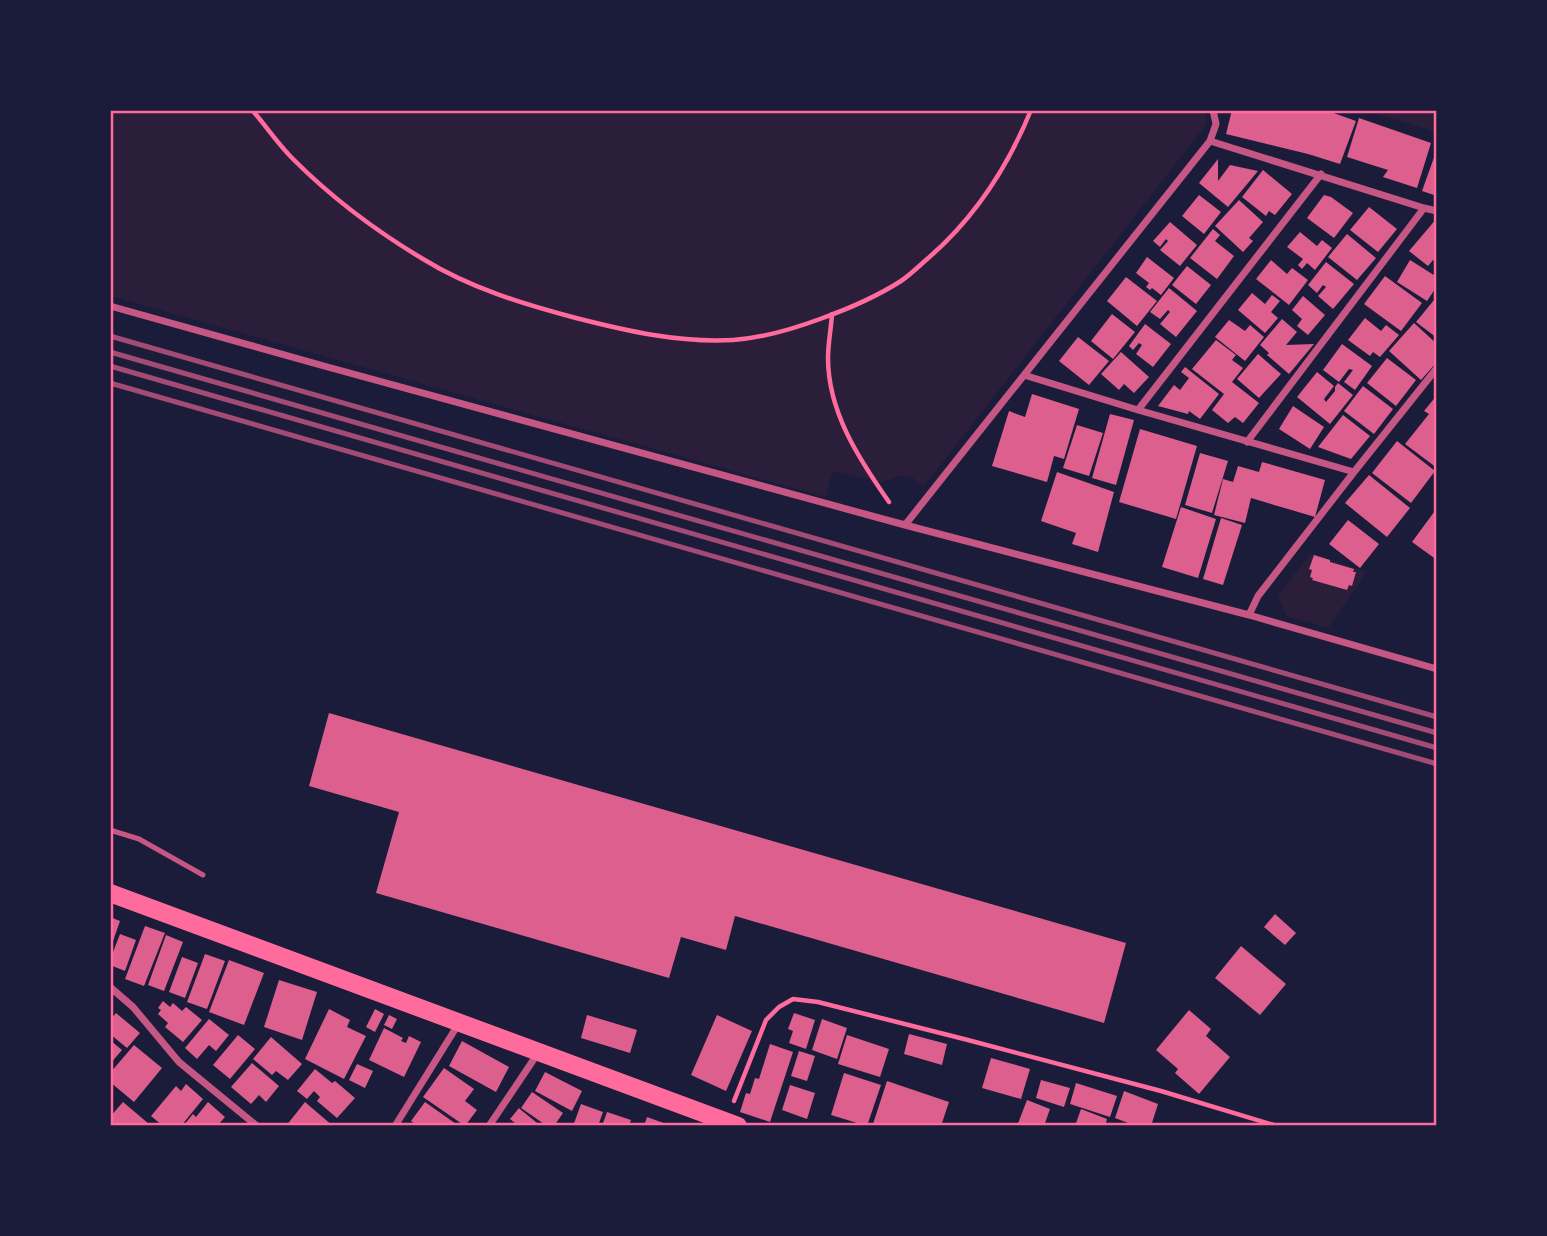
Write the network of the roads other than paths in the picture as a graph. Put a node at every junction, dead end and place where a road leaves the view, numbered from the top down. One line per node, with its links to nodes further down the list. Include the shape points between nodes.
1 (1213, 110): 2 (street, via 1216,124)
2 (1210, 141): 3 (street); 8 (street)
3 (1321, 174): 4 (street); 9 (street)
4 (1424, 208): 5 (street); 10 (street)
5 (1437, 211)
6 (110, 306): 12 (street)
7 (1437, 368): 11 (street)
8 (1024, 375): 9 (street); 12 (street)
9 (1138, 410): 10 (street)
10 (1247, 442): 11 (street)
11 (1354, 472): 13 (street, via 1258,596)
12 (905, 525): 13 (street)
13 (1249, 615): 14 (street)
14 (1437, 669)
15 (110, 830): 16 (lane, via 139,839)
16 (204, 875)
17 (110, 893): 19 (main road)
18 (110, 987): 22 (street, via 179,1062)
19 (459, 1023): 20 (main road); 23 (street)
20 (538, 1052): 21 (main road); 24 (street)
21 (732, 1124)
22 (257, 1126)
23 (395, 1126)
24 (489, 1126)

